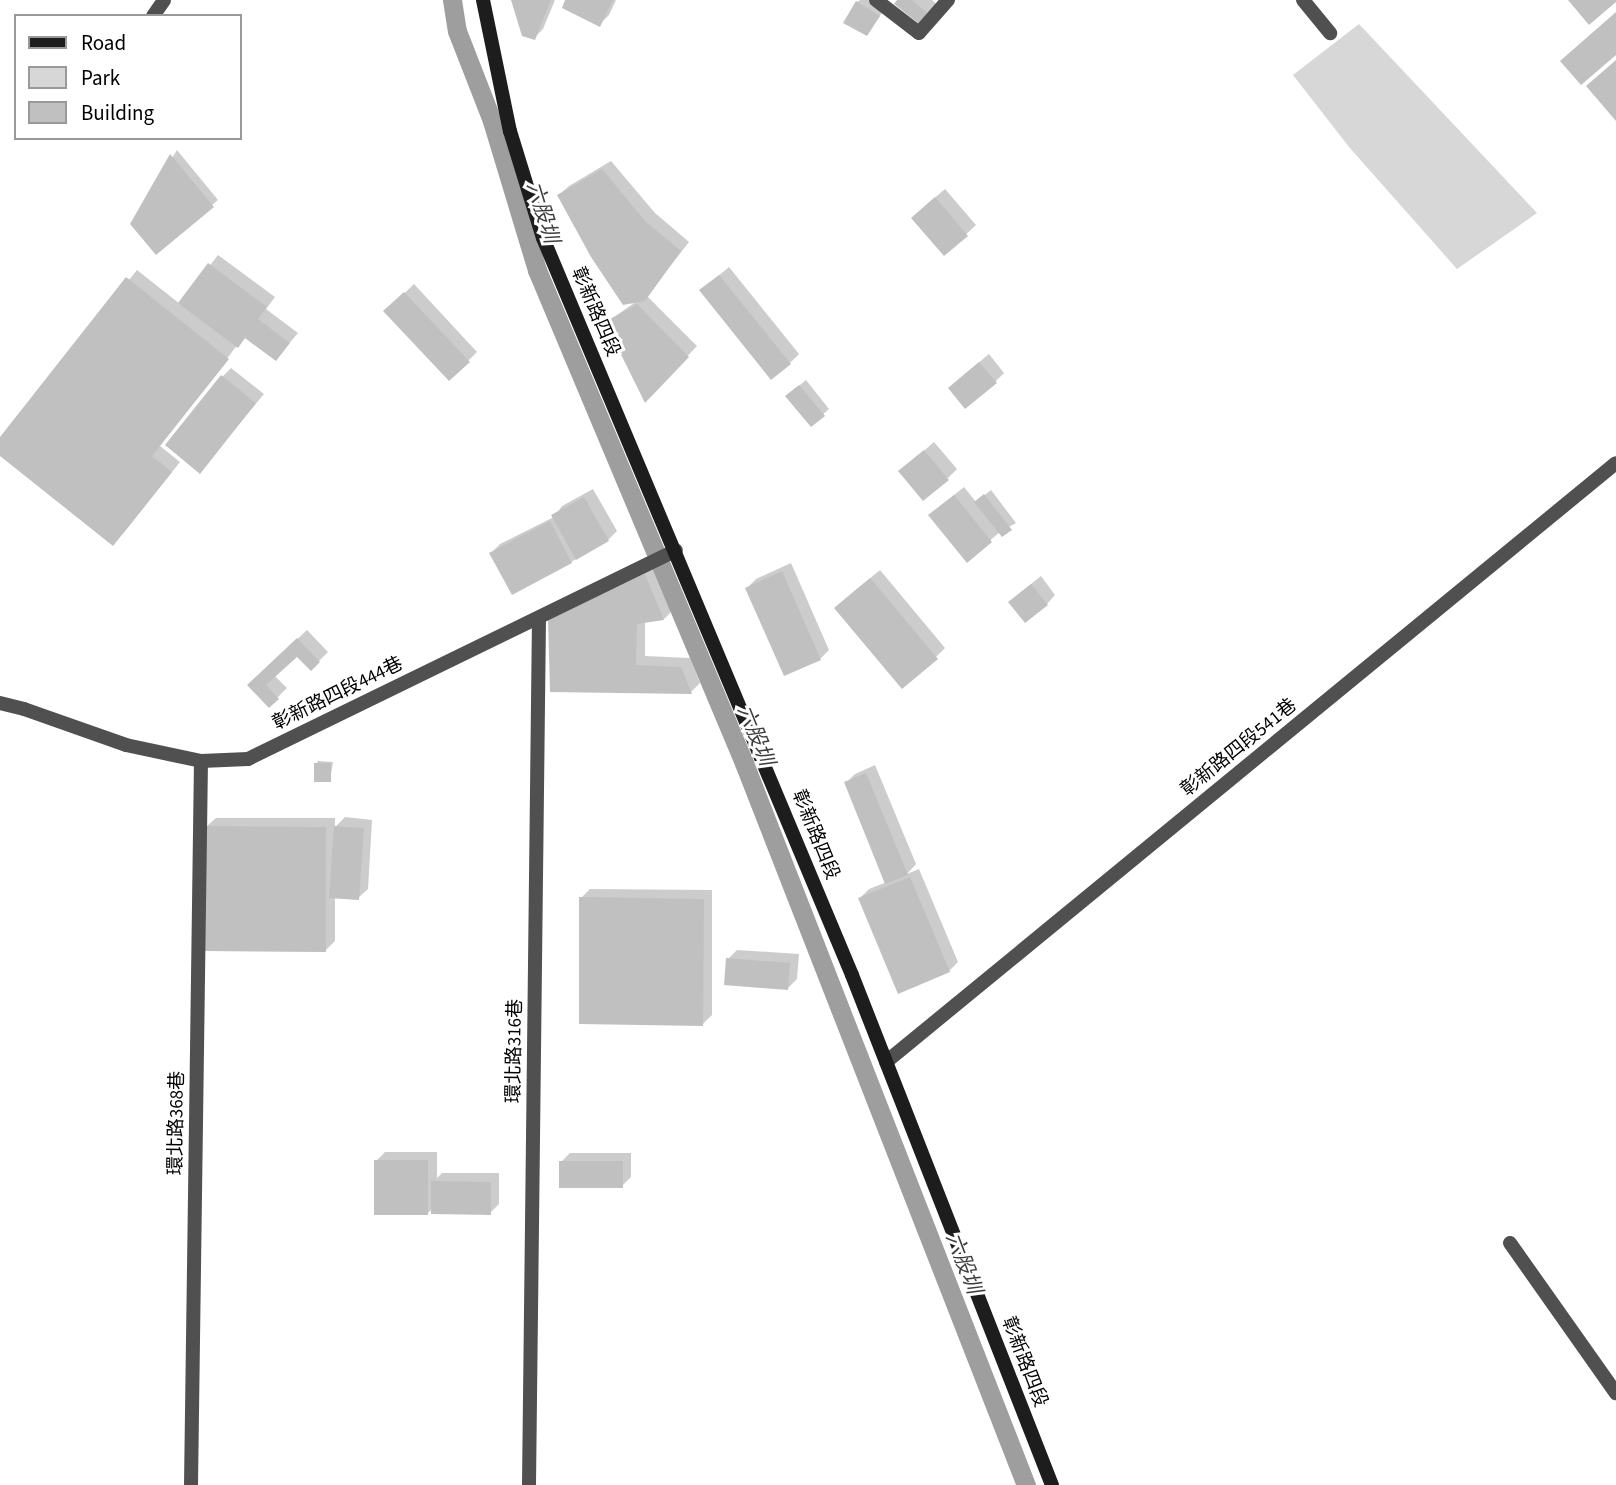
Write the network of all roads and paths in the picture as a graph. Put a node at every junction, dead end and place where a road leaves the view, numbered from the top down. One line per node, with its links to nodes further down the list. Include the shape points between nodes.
1 (483, 0): 7 (street, 彰新路四段, via 510,131 543,238)
2 (876, 0): 3 (street, via 919,33)
3 (948, 0)
4 (1303, 0): 5 (street)
5 (1330, 33)
6 (1616, 463): 11 (street, 彰新路四段541巷)
7 (675, 551): 8 (street, 彰新路四段444巷); 11 (street, 彰新路四段)
8 (539, 618): 10 (street, 彰新路四段444巷, via 248,759); 15 (street, 環北路316巷)
9 (0, 704): 10 (street, 彰新路四段444巷, via 126,745)
10 (201, 761): 14 (street, 環北路368巷)
11 (886, 1062): 16 (street, 彰新路四段)
12 (1510, 1243): 13 (street)
13 (1616, 1394)
14 (191, 1485)
15 (529, 1485)
16 (1052, 1485)

